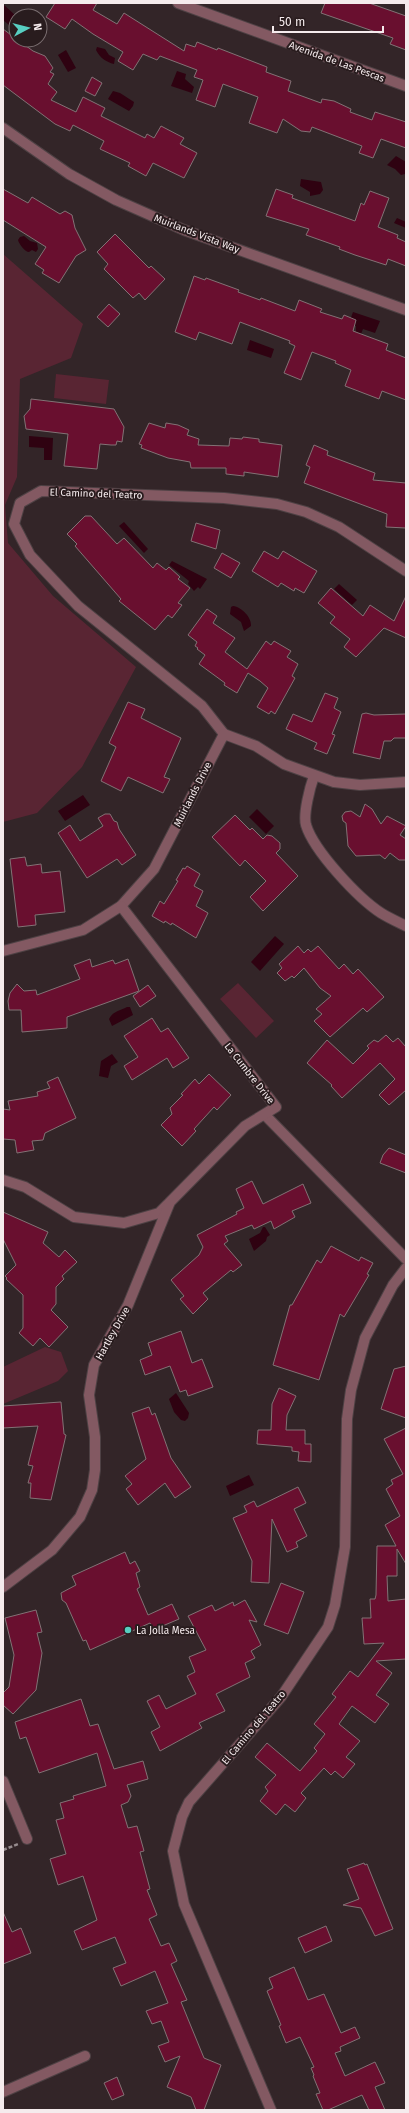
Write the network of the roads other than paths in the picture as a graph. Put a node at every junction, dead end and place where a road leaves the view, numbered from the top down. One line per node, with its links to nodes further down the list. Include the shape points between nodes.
1 (178, 3): 2 (street, Avenida de Las Pescas)
2 (406, 86)
3 (3, 128): 4 (street, Muirlands Vista Way, via 69,174 116,200 184,230)
4 (406, 310)
5 (406, 572): 6 (street, El Camino del Teatro, via 340,527 306,512 277,504 224,498 41,491 20,503 14,524 30,555 78,606 202,706)
6 (224, 734): 7 (street, via 256,746 284,764); 9 (street, Muirlands Drive, via 154,869)
7 (314, 776): 8 (street, via 334,782 360,785); 10 (street, via 309,790 306,823 319,850 345,880 380,912)
8 (406, 782)
9 (121, 906): 11 (street, Muirlands Drive, via 83,930); 12 (street, La Cumbre Drive, via 276,1107)
10 (406, 926)
11 (3, 951)
12 (265, 1115): 14 (street, Hartley Drive, via 245,1126); 15 (street, La Cumbre Drive)
13 (3, 1180): 14 (street, via 25,1187 74,1217 124,1224 159,1213)
14 (170, 1202): 17 (street, Hartley Drive, via 128,1305 94,1365 89,1395 95,1437 92,1490 80,1517 52,1550)
15 (406, 1259)
16 (406, 1268): 22 (street, El Camino del Teatro, via 393,1285 365,1338 351,1390 347,1419 345,1547 336,1605 328,1627 281,1697 189,1802 173,1851 184,1904)
17 (3, 1587)
18 (3, 1781): 19 (street)
19 (27, 1839)
20 (85, 2056): 21 (street)
21 (3, 2092)
22 (271, 2110)

